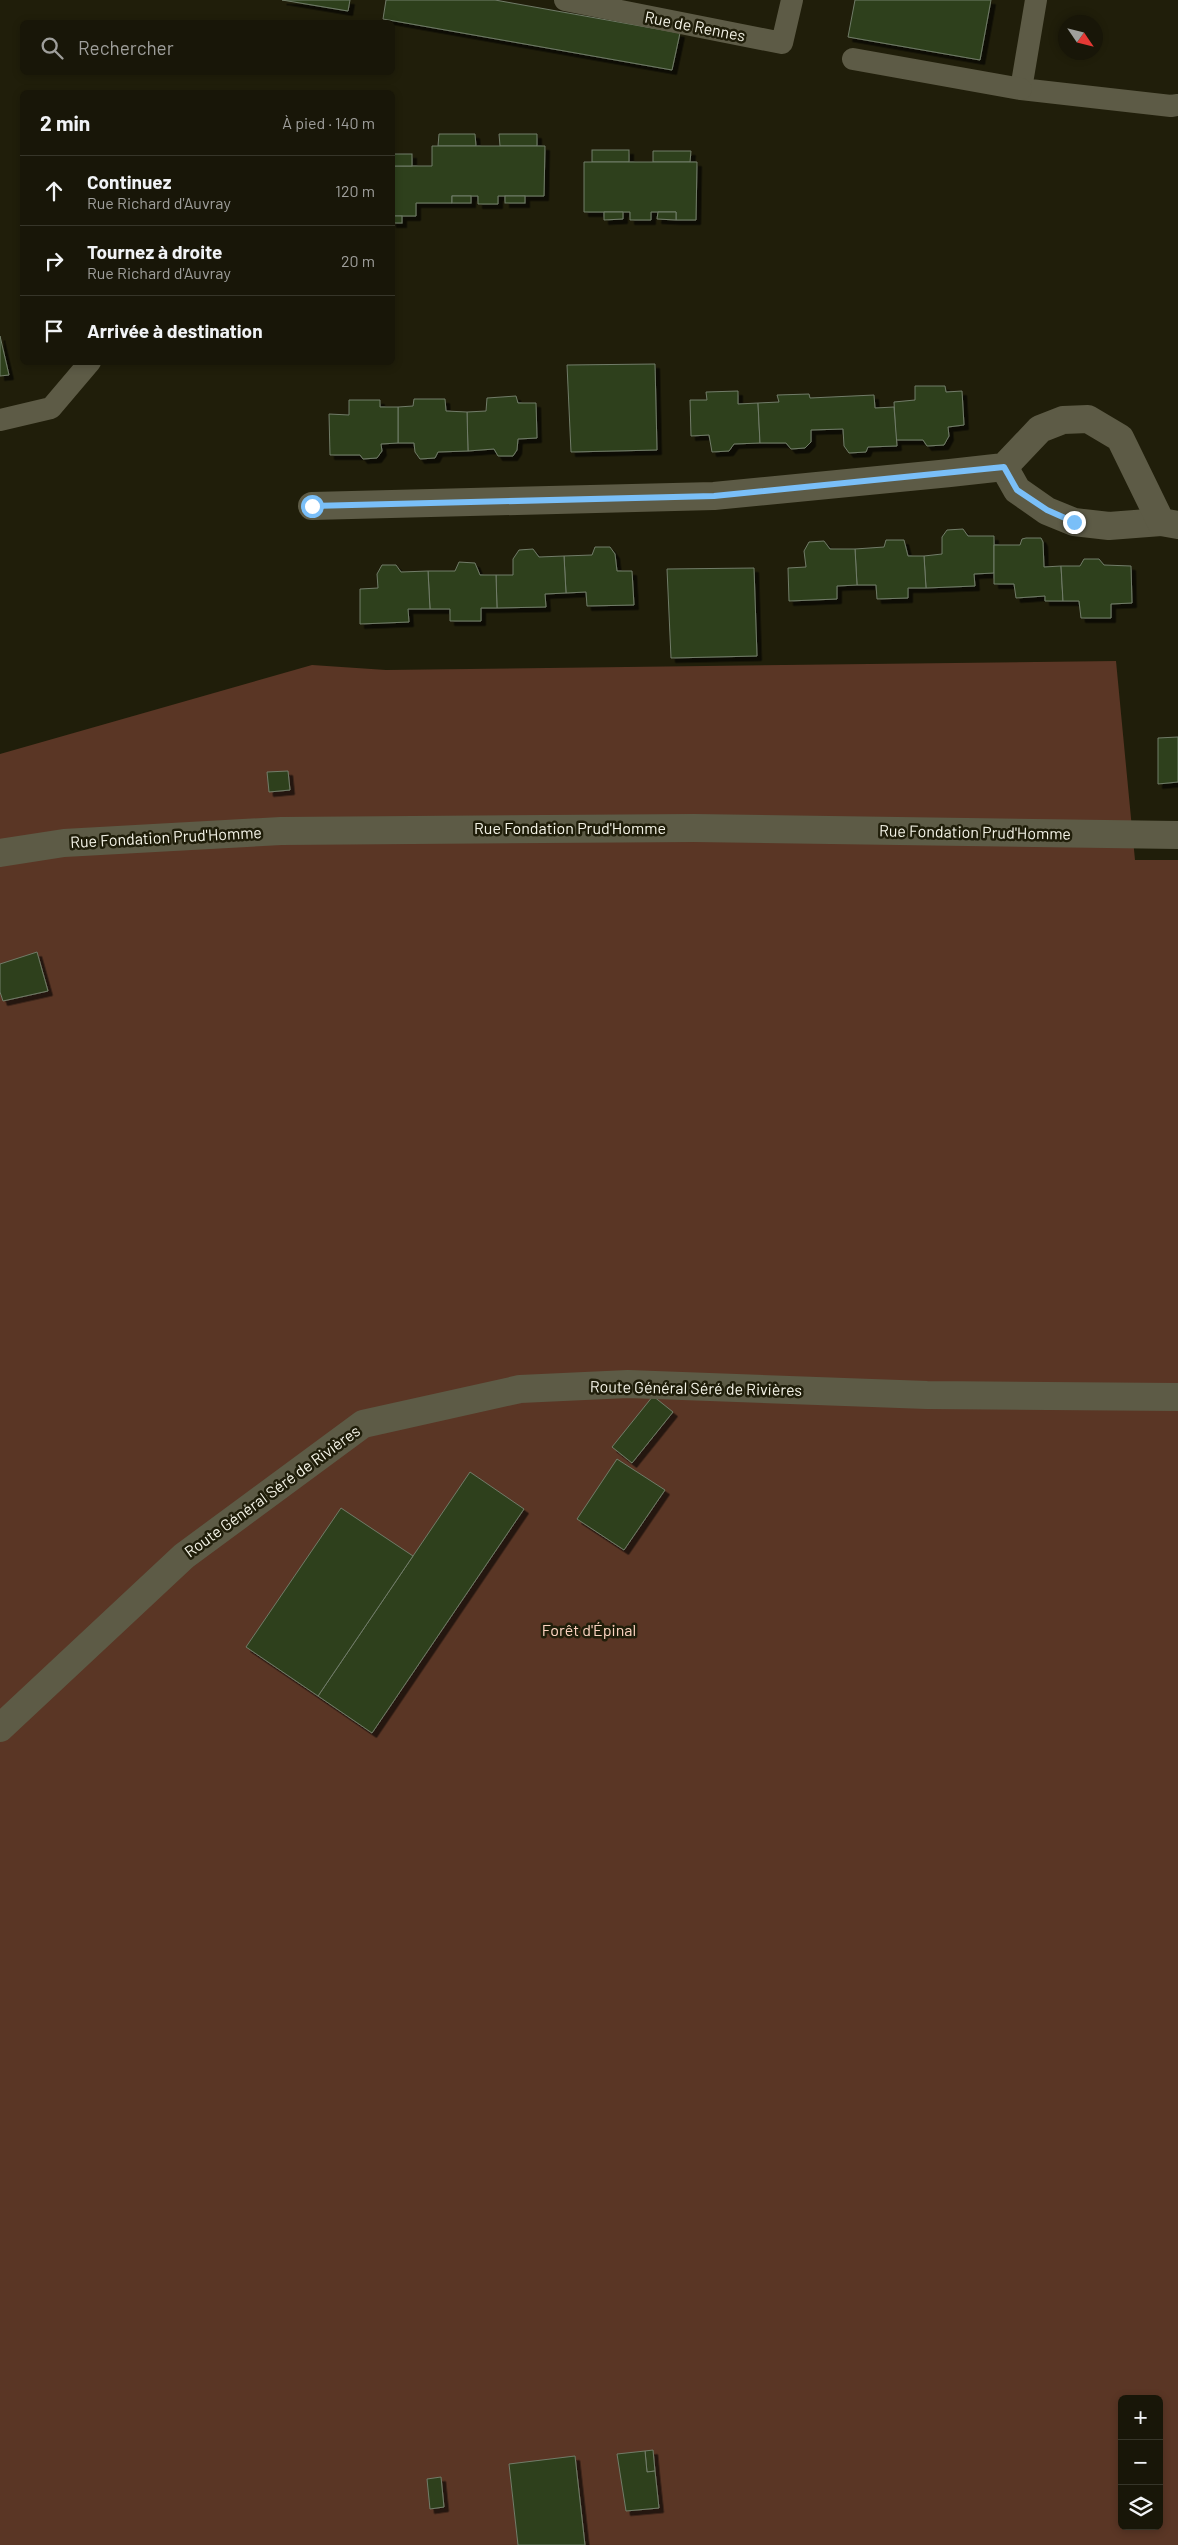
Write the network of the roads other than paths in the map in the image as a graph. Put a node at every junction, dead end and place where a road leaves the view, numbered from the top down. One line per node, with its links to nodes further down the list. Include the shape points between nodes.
1 (565, 0): 2 (lane, Rue de Rennes, via 782,43)
2 (792, 0)
3 (1036, 0): 5 (lane)
4 (853, 59): 5 (lane)
5 (1021, 89): 6 (lane)
6 (1178, 105)
7 (87, 365): 8 (lane, via 51,408)
8 (0, 420)
9 (1004, 467): 10 (street, via 714,496); 11 (street, via 1017,490 1047,510 1074,522 1109,526); 11 (street, via 1040,429 1063,420 1088,419 1120,438)
10 (312, 506)
11 (1170, 524)
12 (1178, 835): 13 (street, Rue Fondation Prud'Homme, via 694,828 281,831 64,843)
13 (0, 853)
14 (1178, 1397): 15 (street, Route Général Séré de Rivières, via 927,1395 628,1384 520,1389 363,1424 184,1556)
15 (0, 1728)

